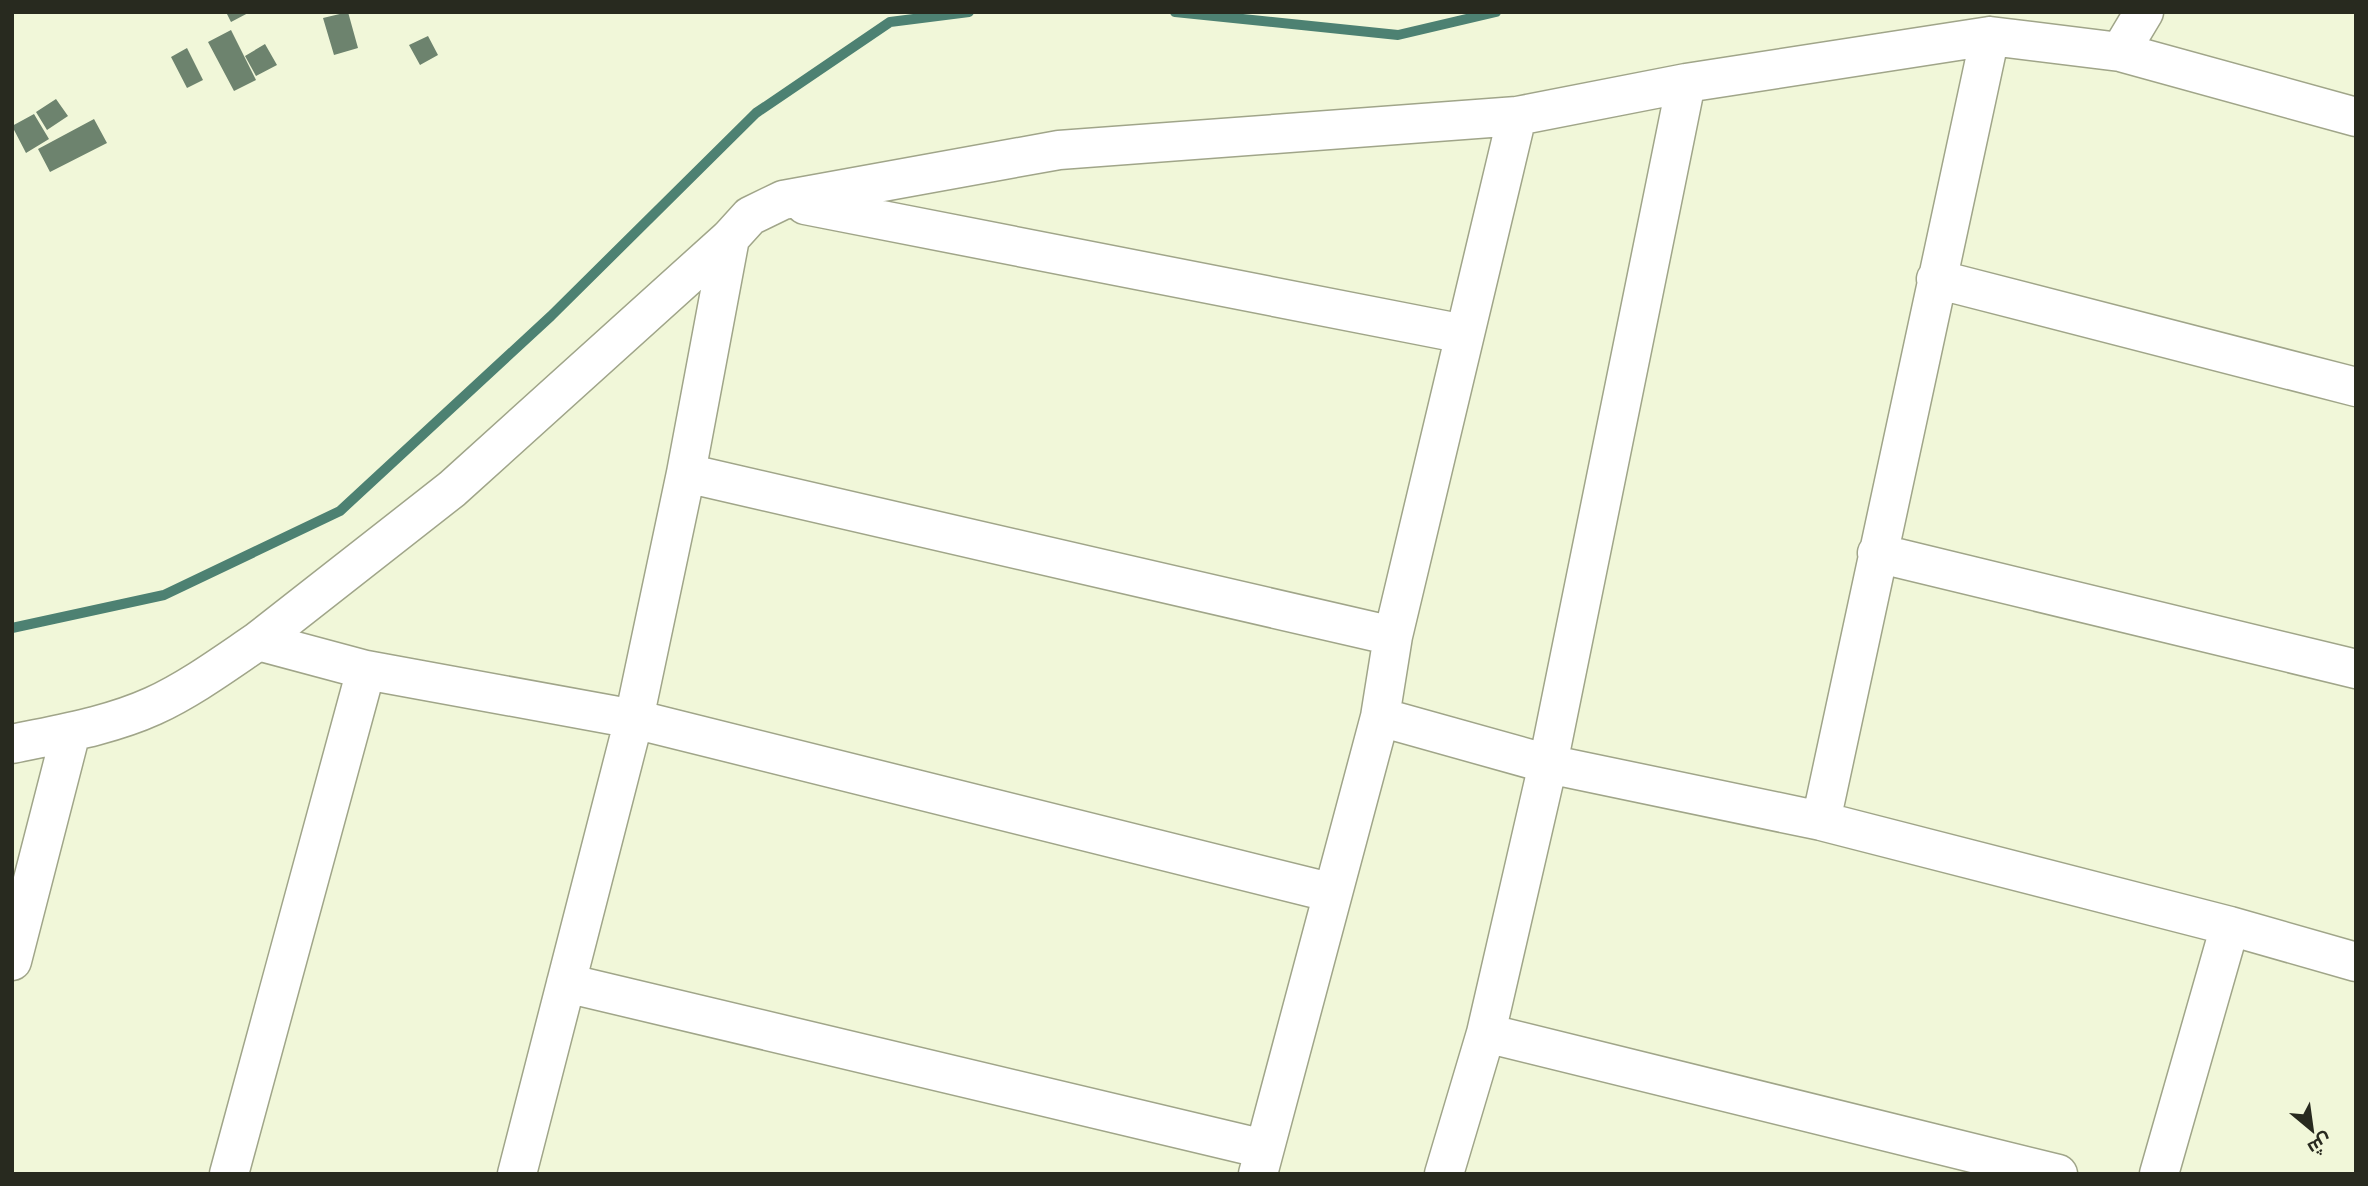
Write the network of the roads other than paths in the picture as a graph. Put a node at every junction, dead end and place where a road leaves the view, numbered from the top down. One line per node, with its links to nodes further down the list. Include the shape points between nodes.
1 (2144, 12): 3 (street)
2 (1990, 36): 3 (street); 4 (street); 9 (street)
3 (2120, 52): 6 (street)
4 (1686, 83): 5 (street); 22 (street)
5 (1517, 116): 7 (street, via 1059,150); 10 (street)
6 (2356, 117)
7 (783, 200): 8 (street, via 750,216); 10 (street)
8 (730, 238): 12 (street); 15 (street, via 452,489)
9 (1936, 279): 11 (street); 13 (street)
10 (1464, 334): 14 (street)
11 (2356, 387)
12 (687, 472): 14 (street); 19 (street)
13 (1877, 553): 16 (street); 23 (street)
14 (1393, 636): 18 (street)
15 (258, 641): 17 (street); 20 (street, via 152,707)
16 (2356, 669)
17 (366, 670): 19 (street); 31 (street)
18 (1380, 717): 22 (street); 24 (street)
19 (634, 719): 24 (street); 28 (street)
20 (71, 732): 21 (street); 26 (street)
21 (12, 744)
22 (1548, 764): 23 (street); 29 (street)
23 (1821, 821): 25 (street)
24 (1334, 893): 30 (street)
25 (2230, 926): 27 (street); 35 (street)
26 (12, 961)
27 (2356, 962)
28 (566, 983): 30 (street); 32 (street)
29 (1486, 1033): 33 (street); 34 (street)
30 (1261, 1161)
31 (229, 1174)
32 (517, 1174)
33 (1444, 1174)
34 (2058, 1174)
35 (2159, 1174)

